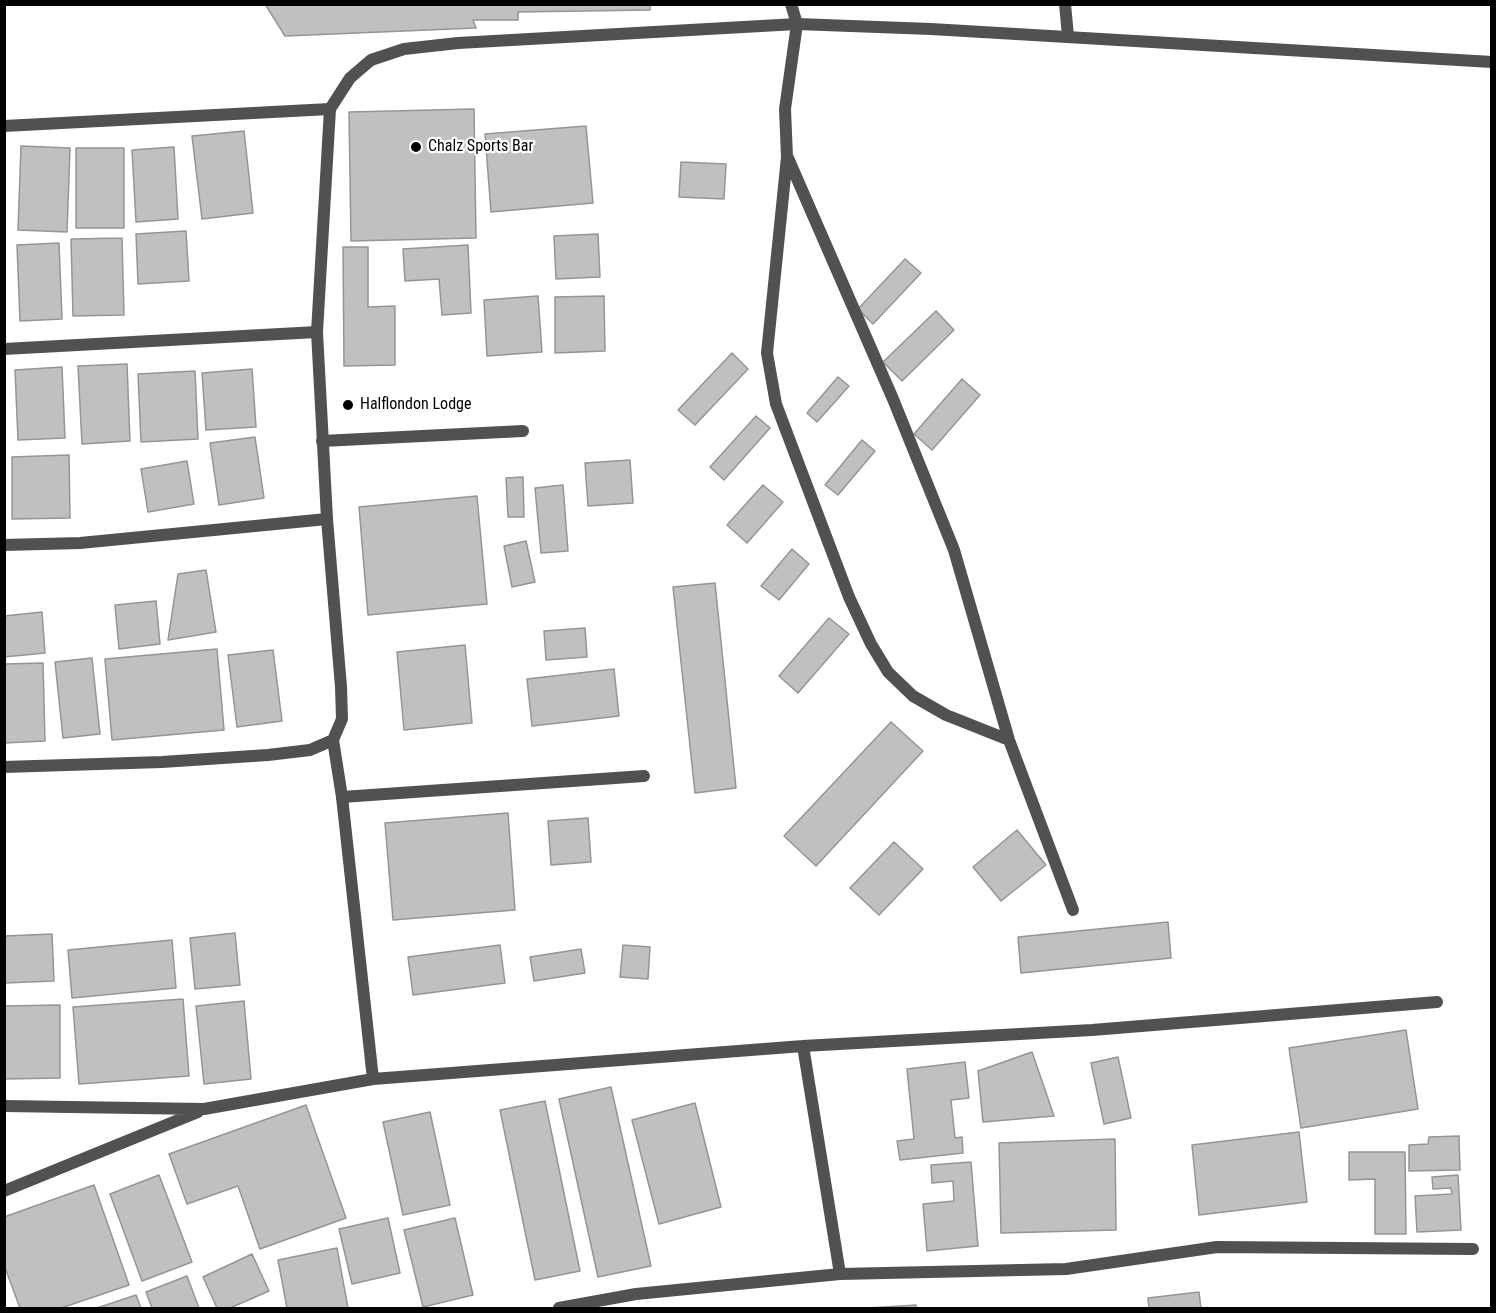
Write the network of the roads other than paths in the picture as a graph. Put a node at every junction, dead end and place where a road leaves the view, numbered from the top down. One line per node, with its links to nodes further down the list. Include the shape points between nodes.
1 (791, 4): 3 (street)
2 (1065, 4): 4 (street)
3 (797, 24): 4 (street); 6 (street, via 404,49 371,60 350,78); 8 (street, via 785,108)
4 (1068, 36): 5 (street)
5 (1491, 62)
6 (330, 109): 7 (street); 9 (street)
7 (4, 126)
8 (787, 157): 16 (street, via 954,550); 16 (street, via 767,353 776,404 815,509 849,597 888,672 914,696 946,715)
9 (317, 332): 10 (street); 12 (street)
10 (4, 349)
11 (523, 431): 12 (street)
12 (322, 441): 13 (street)
13 (327, 519): 14 (street, via 80,543); 15 (street, via 342,719)
14 (4, 545)
15 (333, 740): 17 (street, via 310,750 268,755); 19 (street)
16 (1009, 740): 20 (street)
17 (4, 767)
18 (644, 776): 19 (street)
19 (342, 797): 23 (street)
20 (1073, 910)
21 (1437, 1002): 22 (street, via 1092,1030)
22 (803, 1046): 23 (street); 28 (street)
23 (373, 1079): 25 (street)
24 (4, 1106): 25 (street)
25 (204, 1109): 26 (street)
26 (4, 1191)
27 (1473, 1249): 28 (street, via 1217,1247 1065,1269)
28 (840, 1274): 29 (street, via 636,1294)
29 (559, 1308)

